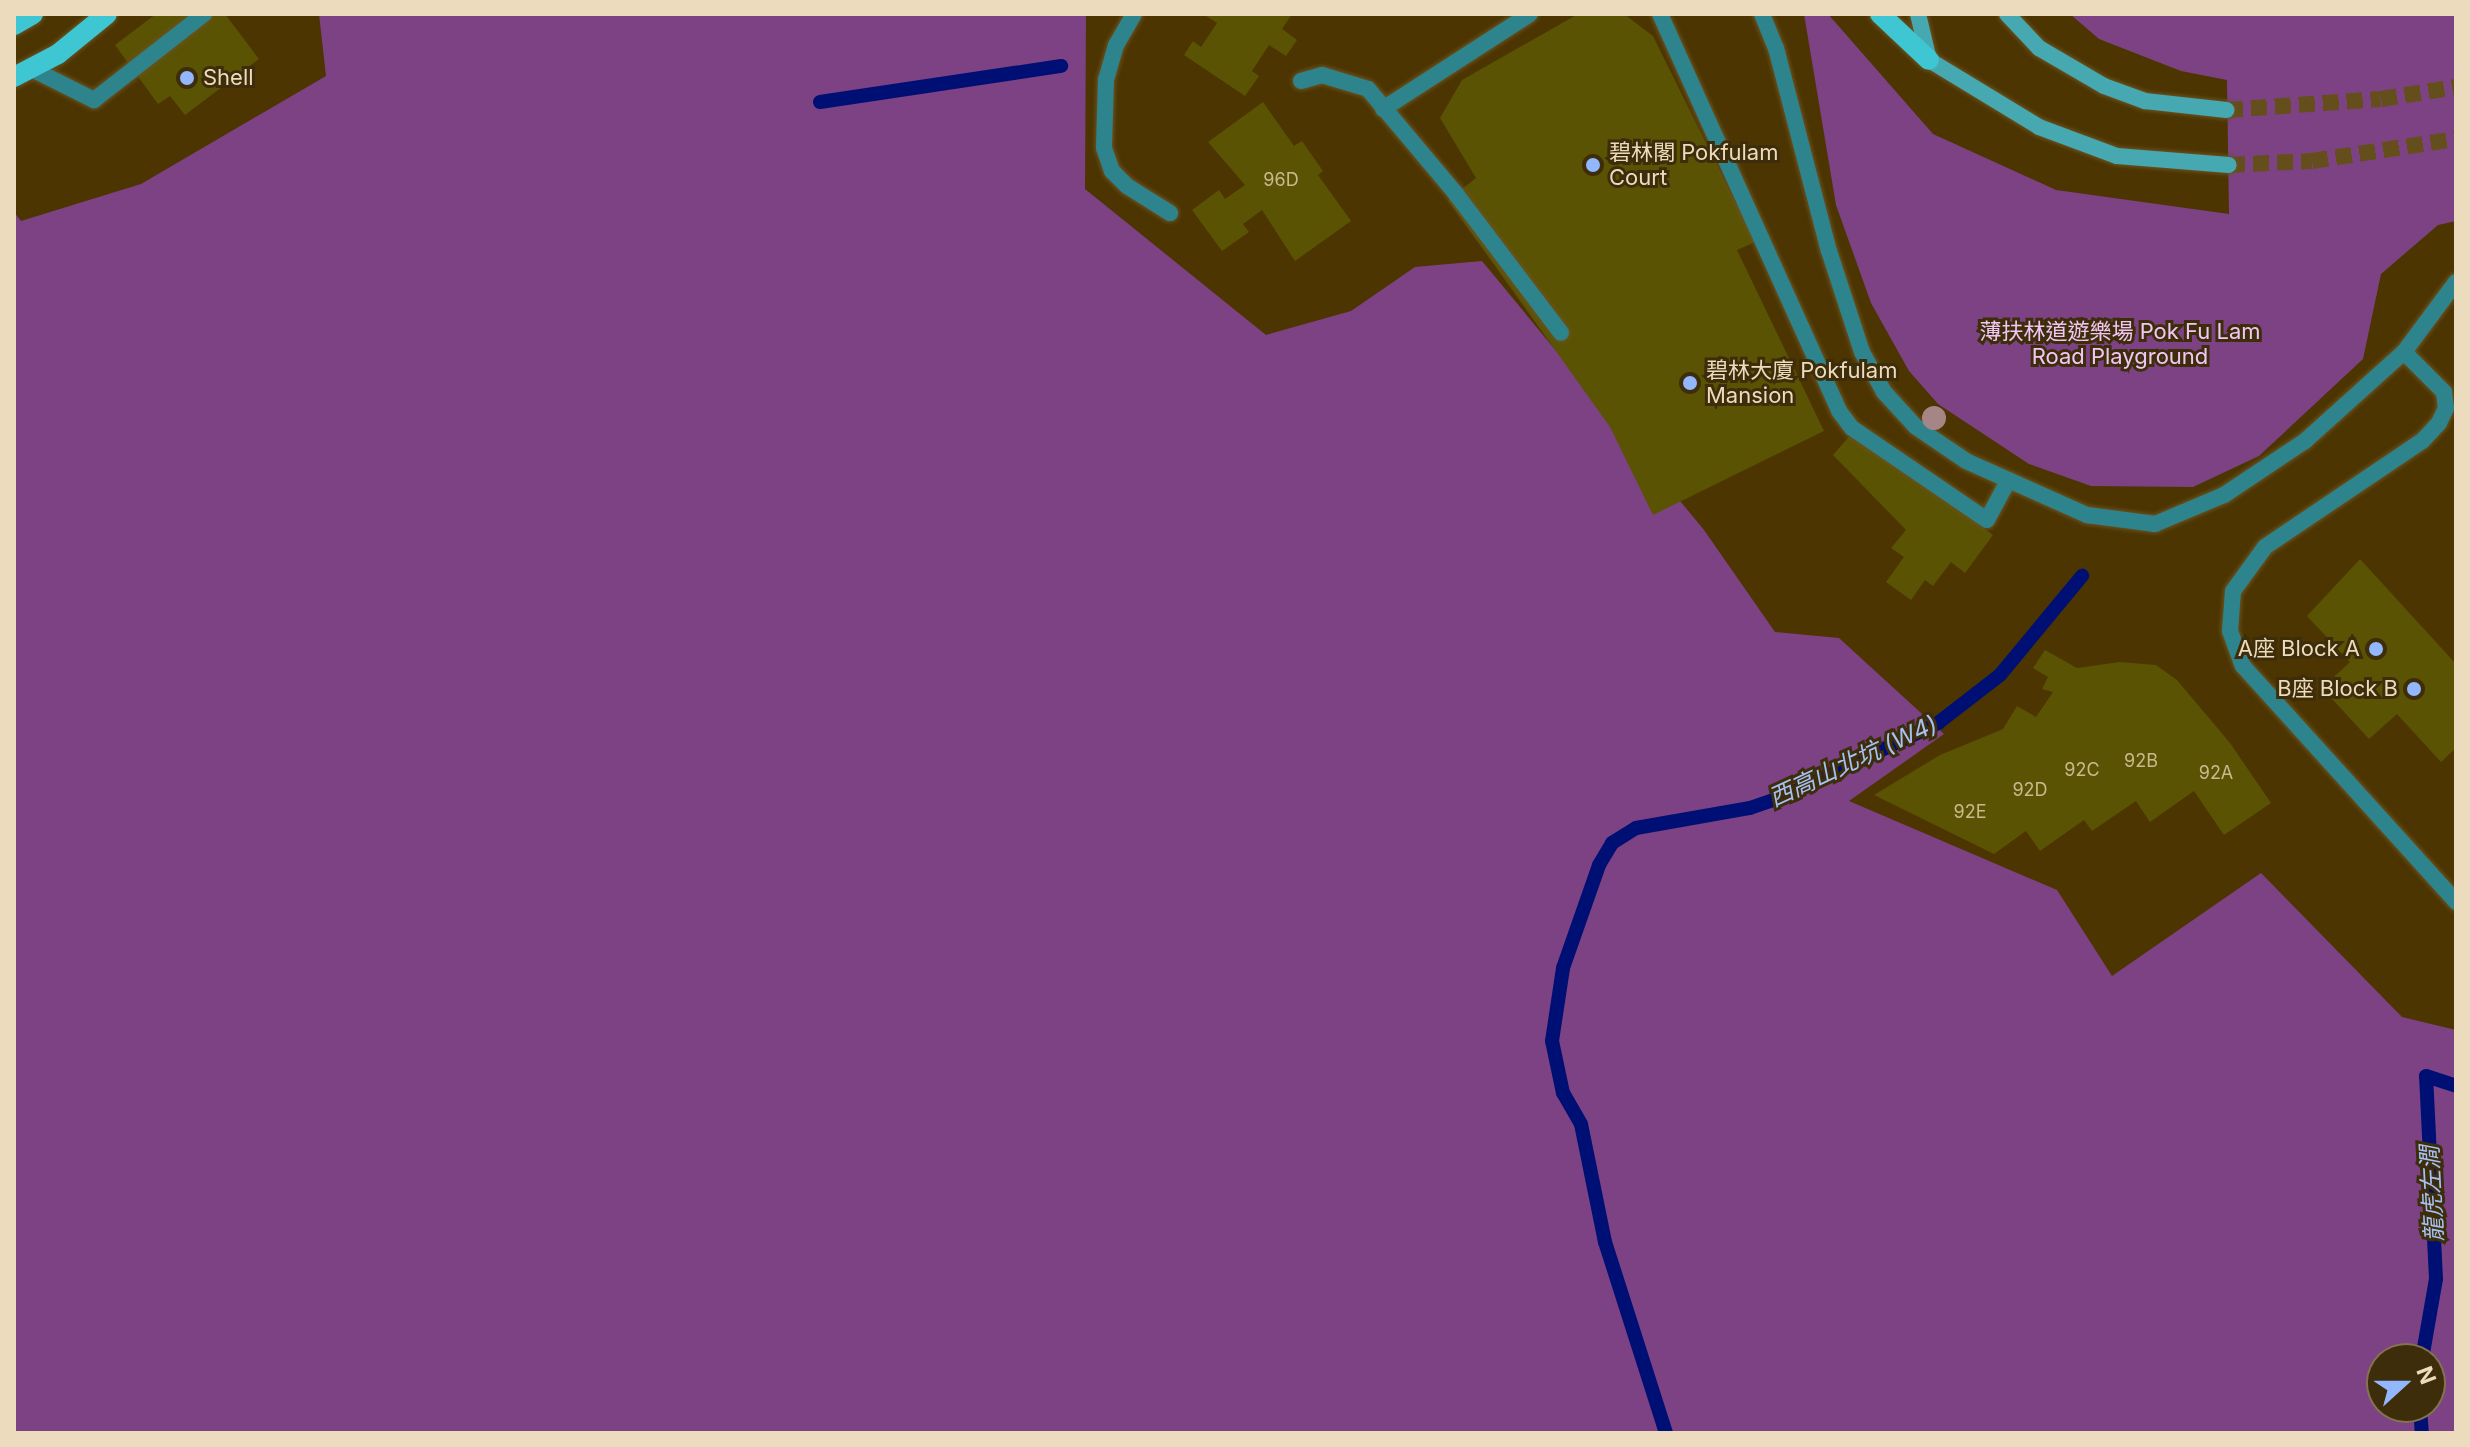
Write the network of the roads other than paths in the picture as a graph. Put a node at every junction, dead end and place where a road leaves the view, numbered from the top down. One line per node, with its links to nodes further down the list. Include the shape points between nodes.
1 (33, 14): 11 (main road)
2 (107, 14): 13 (main road, via 58,54)
3 (204, 14): 13 (street, via 94,100)
4 (1134, 14): 18 (street, via 1116,45 1104,90 1106,159 1127,186)
5 (1530, 14): 15 (street)
6 (1660, 14): 22 (street, via 1839,411 1852,428 1987,520)
7 (1762, 14): 22 (street, via 1862,352 1884,392 1916,427)
8 (1880, 14): 12 (main road)
9 (1918, 14): 12 (main road)
10 (2007, 14): 16 (main road, via 2039,48 2104,86 2145,101)
11 (14, 25)
12 (1929, 60): 17 (main road, via 2025,120 2080,146 2117,156)
13 (22, 72)
14 (1301, 81): 15 (street, via 1322,75 1347,79 1368,89)
15 (1383, 109): 20 (street, via 1456,194)
16 (2227, 110)
17 (2229, 165)
18 (1170, 213)
19 (2456, 282): 21 (street)
20 (1561, 333)
21 (2404, 352): 22 (street, via 2305,441 2224,495 2155,524 2087,515); 23 (street, via 2444,392 2446,408 2439,423 2422,441 2265,547 2233,591 2230,631 2243,666)
22 (2008, 481)
23 (2456, 902)

